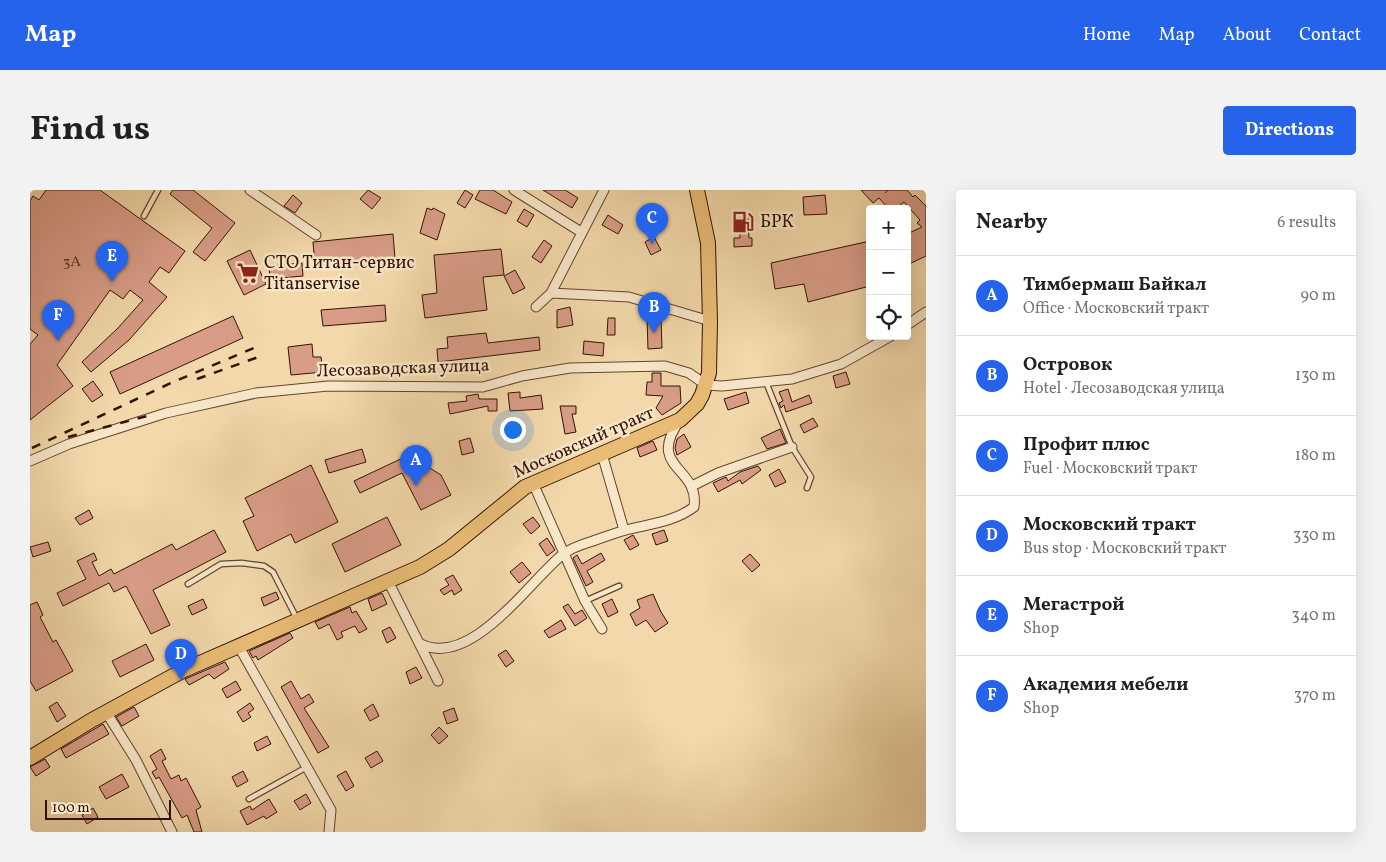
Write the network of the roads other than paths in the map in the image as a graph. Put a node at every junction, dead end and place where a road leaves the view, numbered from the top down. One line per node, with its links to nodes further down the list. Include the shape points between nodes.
1 (158, 190): 6 (lane)
2 (250, 190): 8 (street)
3 (514, 190): 7 (street)
4 (604, 190): 7 (street)
5 (698, 190): 12 (main road, Московский тракт, via 708,243)
6 (144, 216)
7 (581, 232): 9 (street)
8 (316, 235)
9 (551, 294): 10 (street); 12 (street, via 629,297)
10 (536, 307)
11 (926, 312): 13 (street)
12 (710, 321): 16 (main road, Московский тракт)
13 (911, 322)
14 (884, 340): 15 (street, via 841,364 792,379)
15 (766, 382): 16 (street); 18 (lane)
16 (706, 385): 17 (main road, Московский тракт, via 697,404); 20 (street, Лесозаводская улица, via 689,373 665,366 570,368 483,387 328,386 256,393 166,413 69,444)
17 (680, 420): 19 (main road, Московский тракт); 22 (street, via 666,451)
18 (792, 448): 22 (street, via 718,472); 23 (lane, via 811,477)
19 (602, 454): 21 (main road, Московский тракт); 24 (street)
20 (30, 461)
21 (532, 483): 25 (street); 26 (main road, Московский тракт, via 449,549)
22 (692, 486): 24 (street, via 696,494 694,507 680,518)
23 (806, 488)
24 (624, 530): 25 (street)
25 (563, 554): 29 (street); 32 (street, via 503,614 463,645 431,650)
26 (388, 581): 30 (main road, Московский тракт); 32 (street)
27 (188, 584): 30 (lane, via 221,564 264,566 273,572)
28 (619, 586): 29 (lane)
29 (585, 601): 31 (street)
30 (297, 620): 33 (main road, Московский тракт)
31 (602, 629)
32 (419, 644): 34 (street)
33 (238, 645): 35 (main road, Московский тракт); 37 (street)
34 (438, 681)
35 (106, 712): 36 (main road, Московский тракт); 39 (street, via 136,760)
36 (30, 758)
37 (307, 767): 38 (lane); 40 (street, via 332,810)
38 (249, 799)
39 (172, 832)
40 (329, 832)

